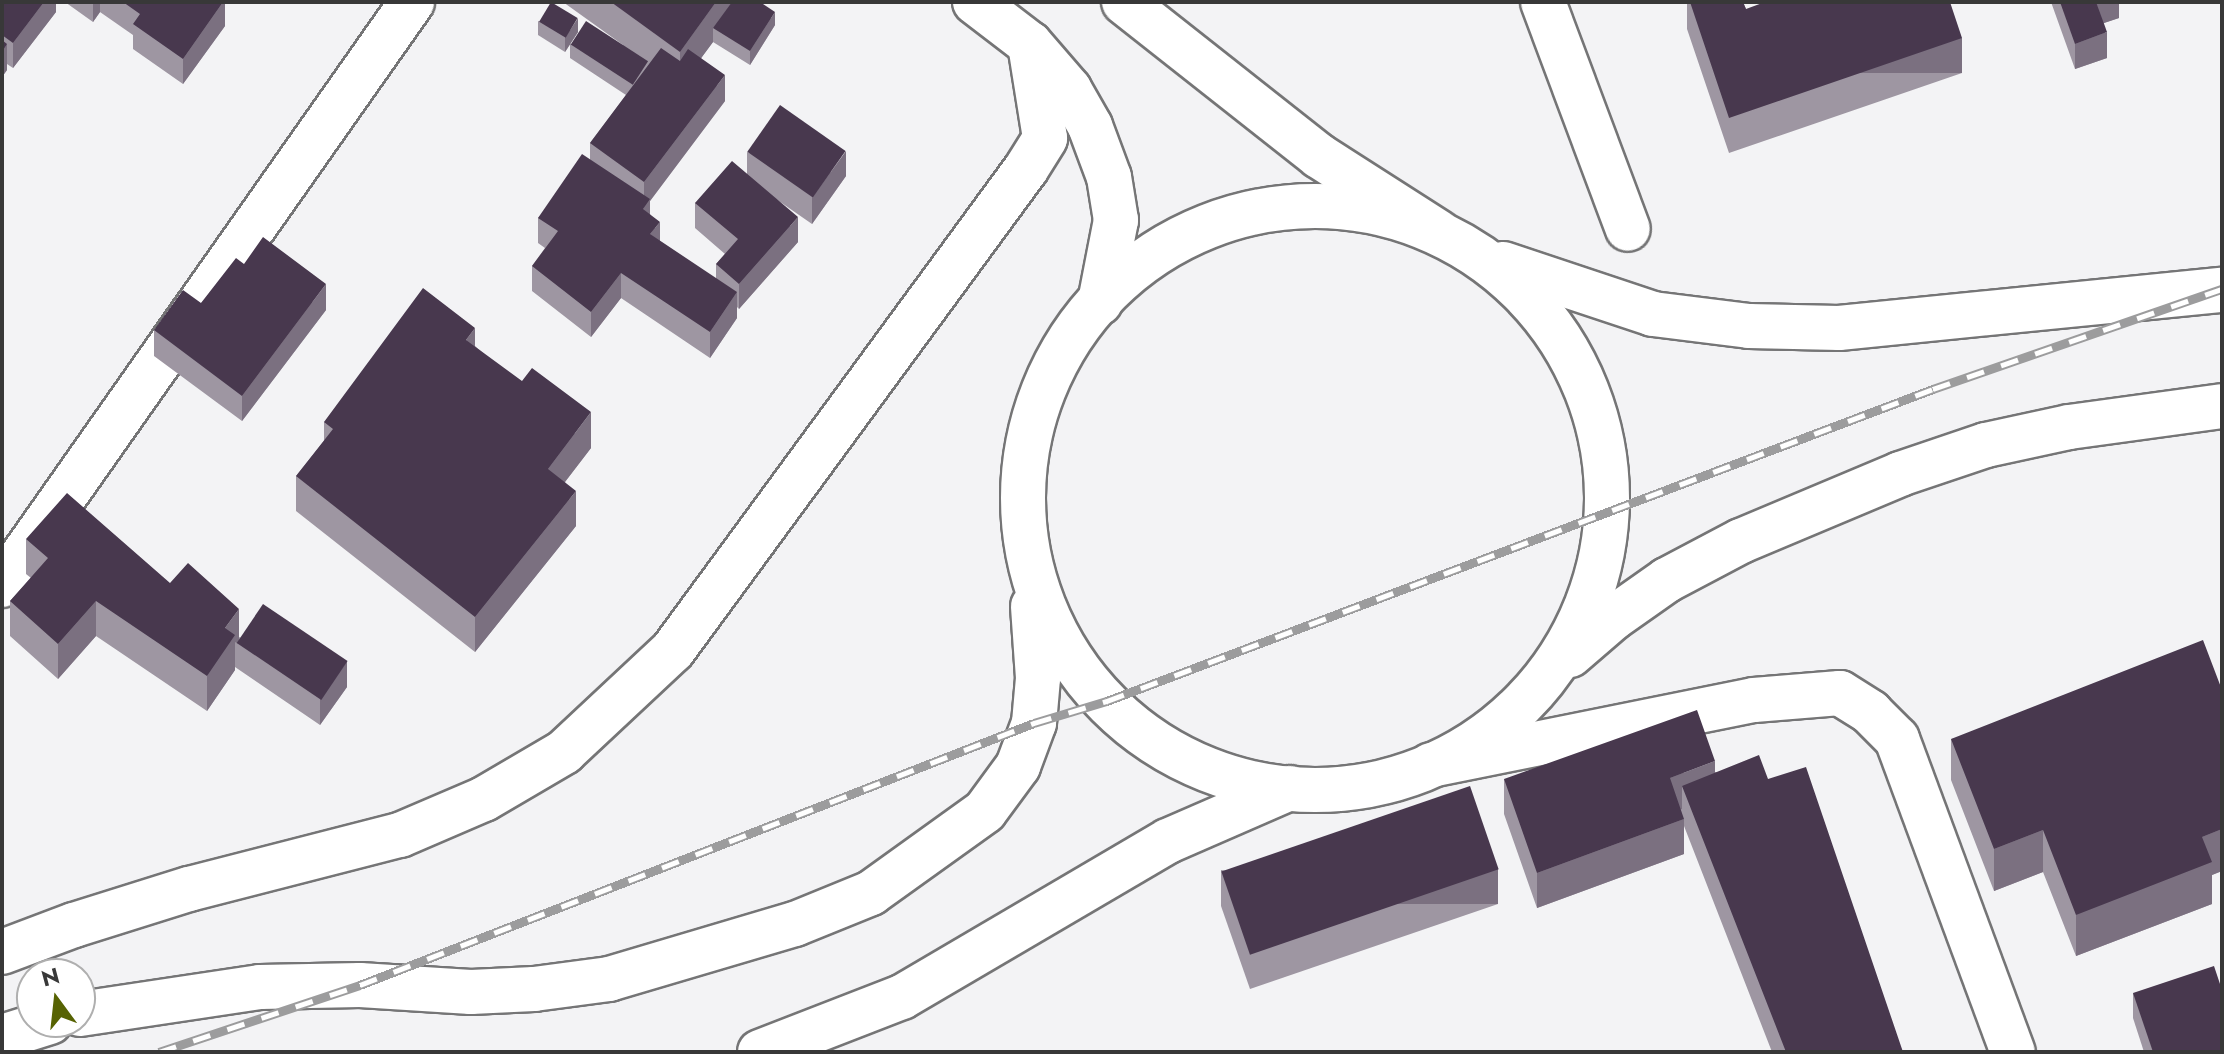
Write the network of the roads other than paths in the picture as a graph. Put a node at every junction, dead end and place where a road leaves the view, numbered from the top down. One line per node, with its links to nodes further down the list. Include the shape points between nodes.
1 (412, 2): 13 (main road)
2 (975, 2): 5 (main road)
3 (1124, 2): 7 (main road, via 1319,156)
4 (1543, 2): 6 (main road)
5 (1030, 44): 10 (main road, via 1069,89 1109,177 1116,220); 17 (main road, via 1045,138 1026,169 673,650 564,752 484,799 400,835 189,889)
6 (1628, 229)
7 (1438, 232): 8 (main road); 10 (main road, via 1346,208 1263,211 1173,244 1129,273)
8 (1476, 254): 9 (main road, via 1653,314 1749,326 1839,328); 14 (main road, via 1531,301 1565,345 1589,395 1604,449 1607,512 1595,583 1571,638)
9 (2222, 290)
10 (1100, 302): 12 (main road, via 1073,334 1037,407 1023,487)
11 (2222, 406): 14 (main road, via 2069,427 1986,445 1900,474 1741,541 1667,580)
12 (1031, 568): 16 (main road, via 1061,644 1125,721 1154,742 1219,774); 18 (main road, via 1038,678 1034,723 1018,766 985,811 871,893 726,947 609,979 471,992 299,985)
13 (2, 585)
14 (1544, 678): 15 (main road, via 1493,728)
15 (1431, 765): 16 (main road, via 1362,786); 20 (main road, via 1754,700 1840,693 1870,712 1897,739)
16 (1290, 788): 19 (main road, via 1168,841 902,997)
17 (2, 952)
18 (96, 1011)
19 (760, 1052)
20 (2013, 1052)

